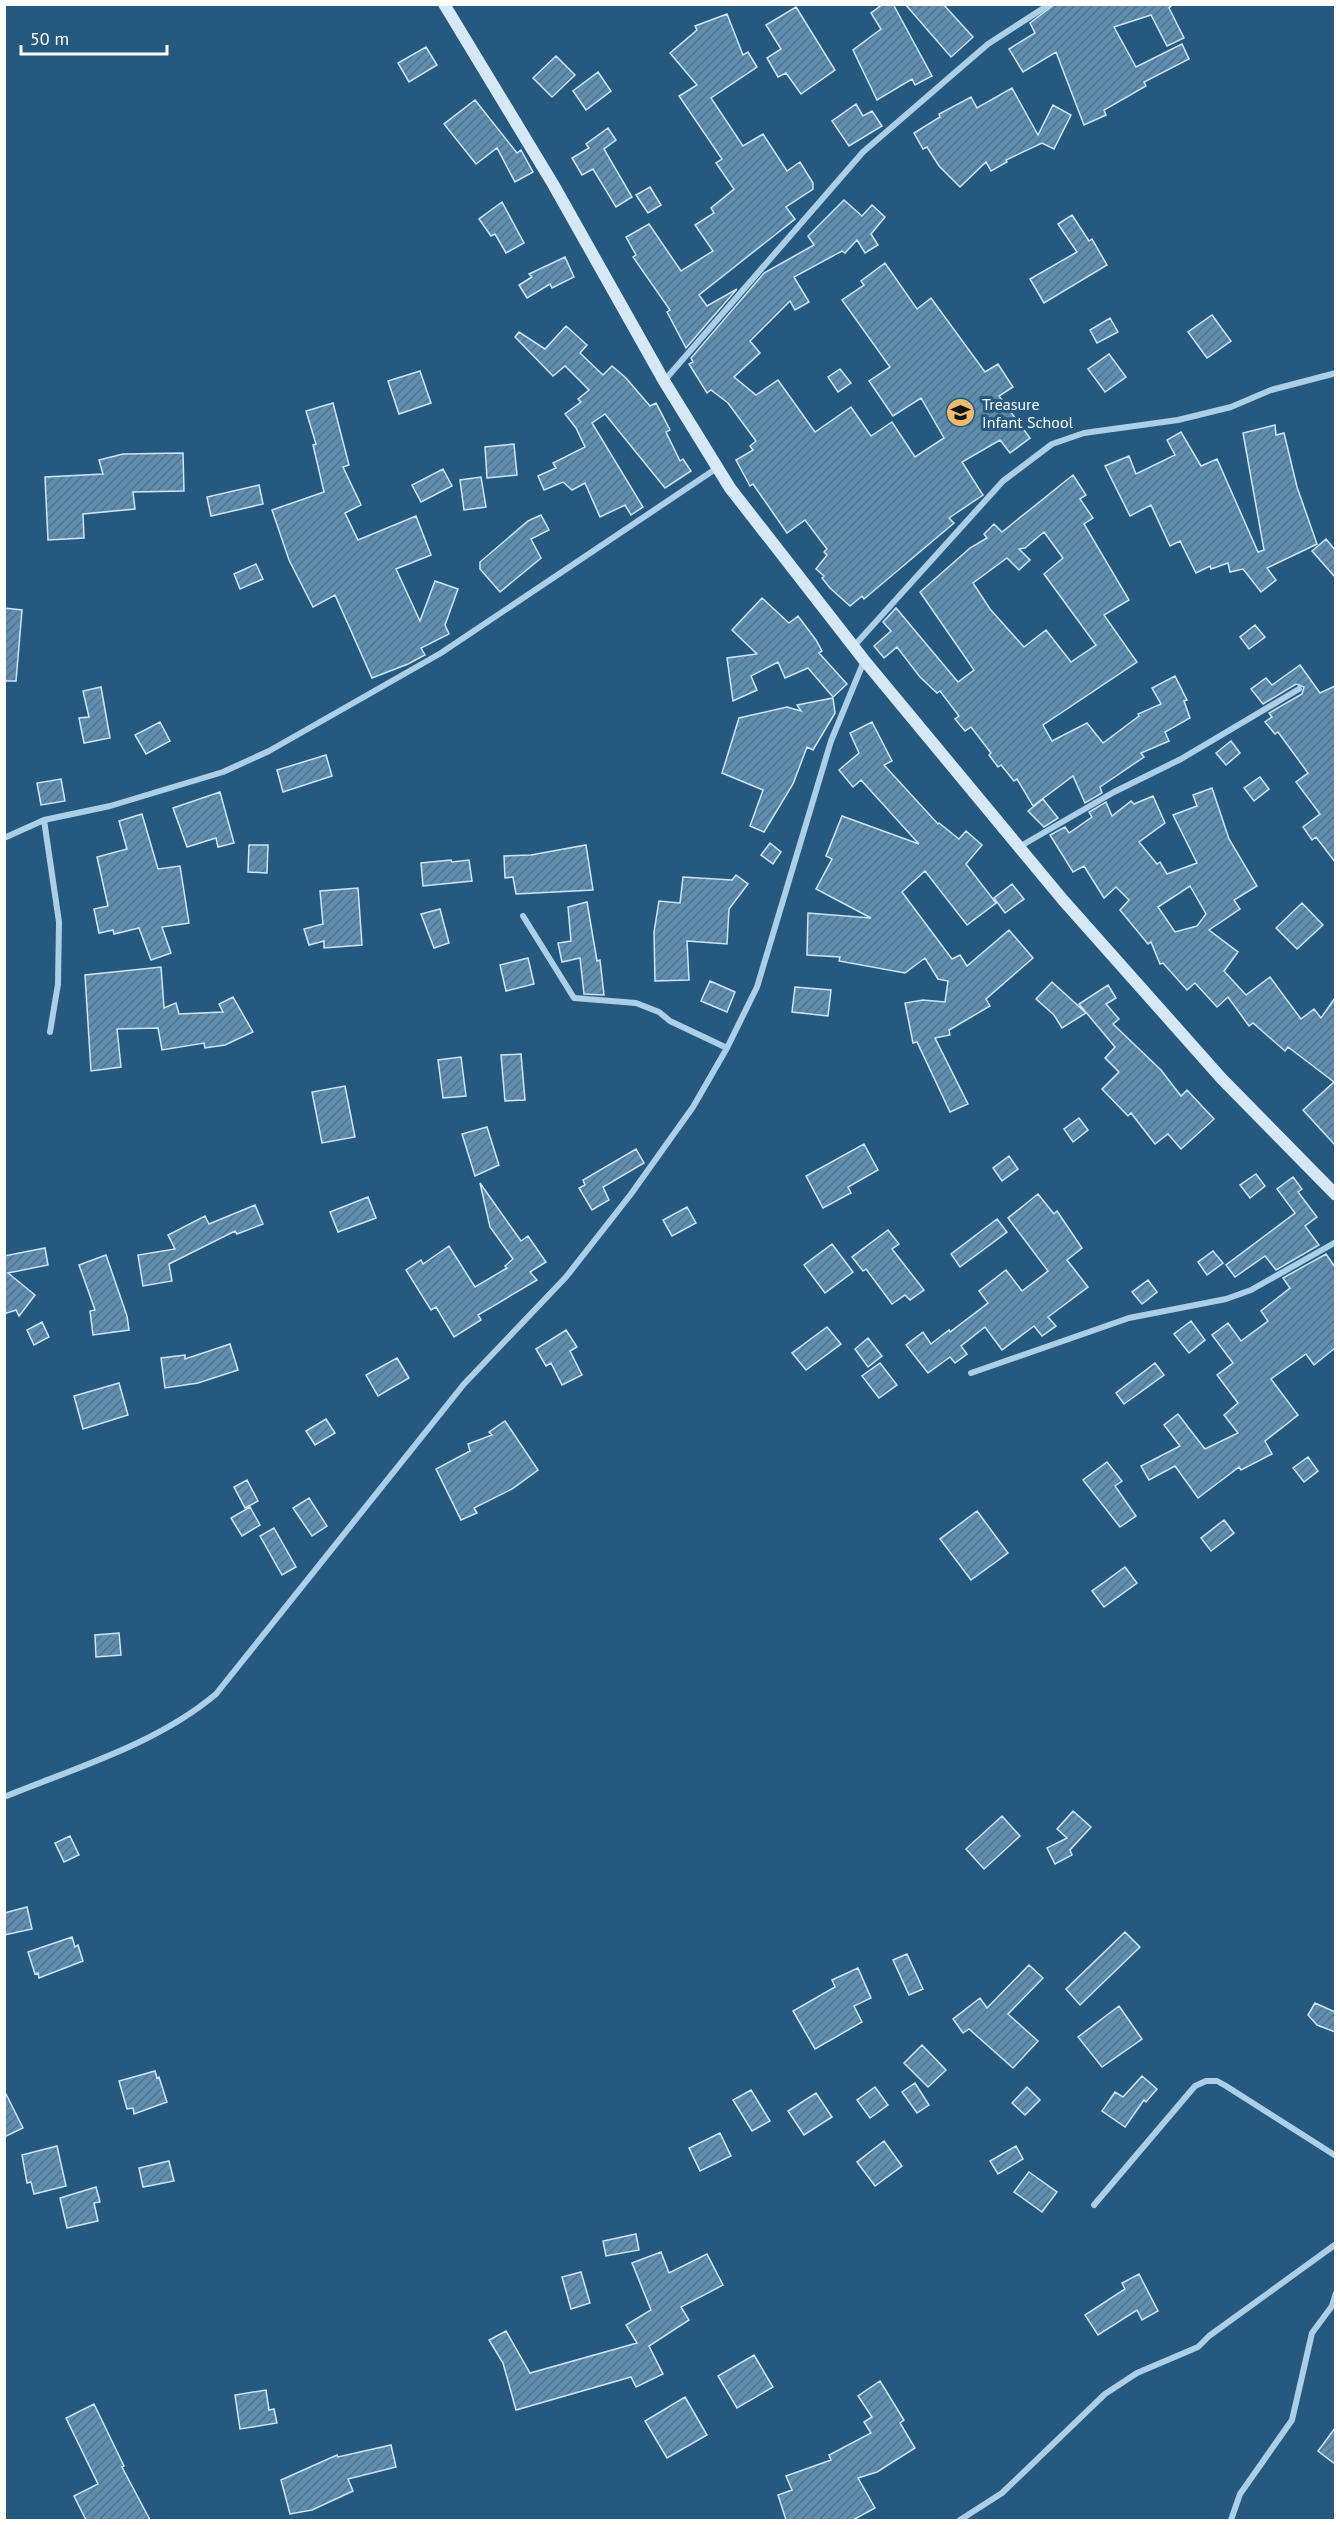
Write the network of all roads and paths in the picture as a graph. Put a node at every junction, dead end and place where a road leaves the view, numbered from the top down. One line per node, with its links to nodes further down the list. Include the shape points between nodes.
1 (444, 4): 4 (street, via 553,184)
2 (1050, 4): 4 (street, via 988,44 863,152)
3 (1335, 373): 6 (street, via 1270,390 1232,407 1178,420 1084,433 1052,444 1003,482)
4 (664, 381): 5 (street)
5 (718, 468): 6 (street); 9 (street, via 441,653 269,751 223,772 143,797)
6 (854, 646): 7 (street)
7 (864, 660): 11 (street); 14 (street, via 831,741 757,987)
8 (1299, 689): 11 (street)
9 (44, 820): 10 (street); 13 (street, via 59,922 58,984)
10 (4, 838)
11 (1018, 848): 15 (street, via 1222,1079)
12 (523, 916): 14 (street, via 574,998 636,1004)
13 (50, 1032)
14 (728, 1048): 18 (street, via 693,1107 566,1277 464,1384 216,1694 131,1745)
15 (1335, 1195)
16 (1335, 1242): 17 (street, via 1251,1290 1226,1299 1129,1318)
17 (971, 1372)
18 (4, 1797)
19 (1335, 2156): 20 (street, via 1226,2086 1206,2081 1178,2102)
20 (1094, 2205)
21 (1335, 2244): 23 (street, via 1198,2347 1137,2373 1111,2390 1002,2493)
22 (1335, 2293): 24 (street, via 1332,2306 1312,2333 1292,2420 1240,2494)
23 (960, 2520)
24 (1231, 2520)

